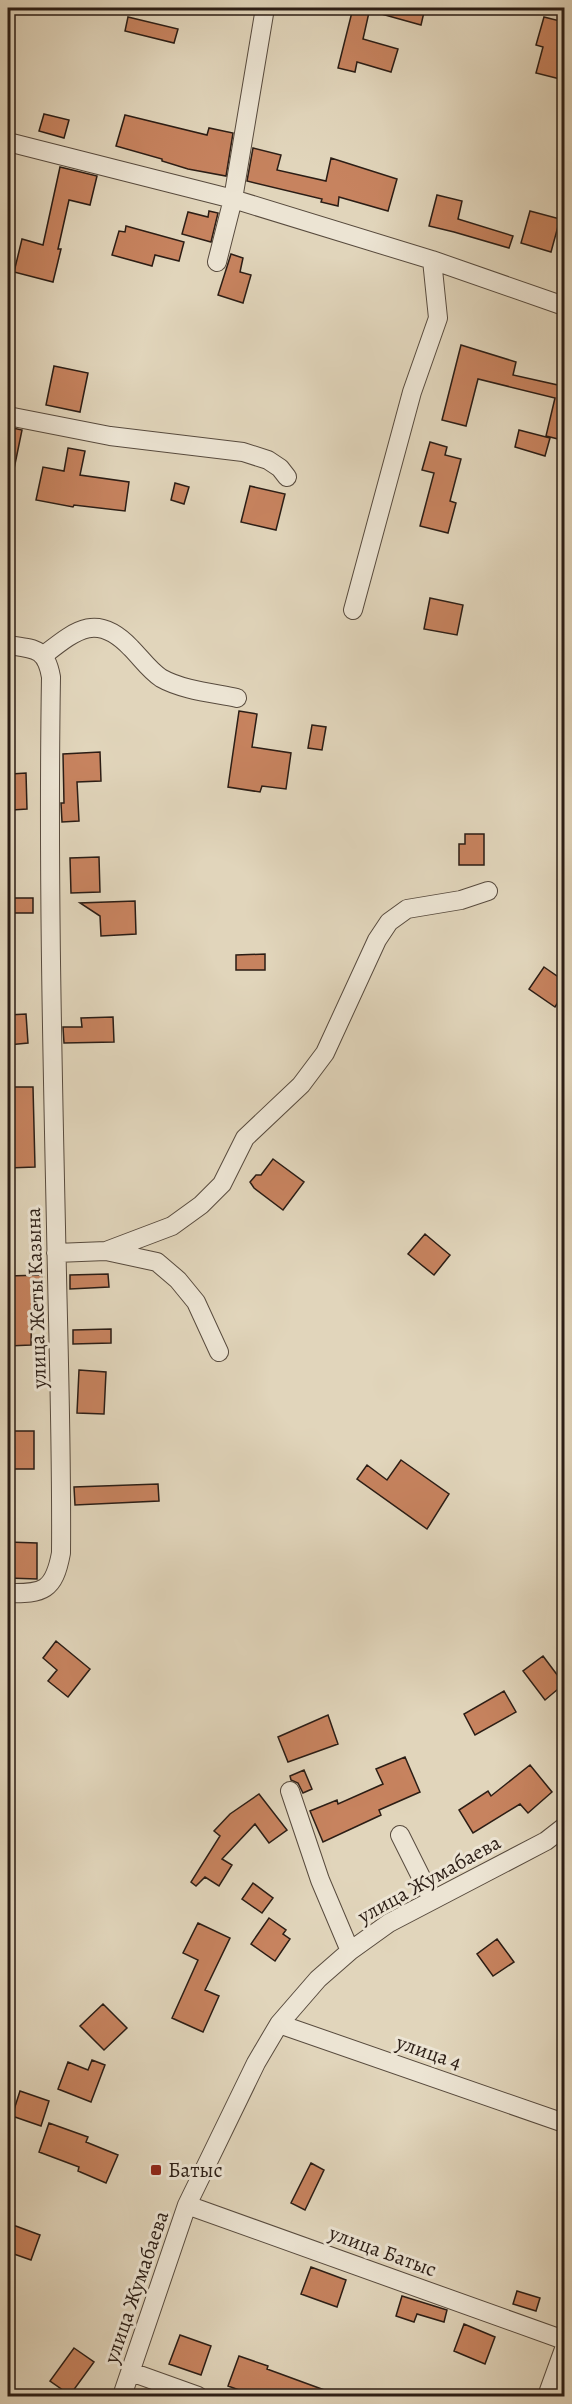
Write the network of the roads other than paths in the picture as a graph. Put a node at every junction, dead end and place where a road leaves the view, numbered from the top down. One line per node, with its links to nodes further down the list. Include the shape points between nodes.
1 (265, 8): 3 (street)
2 (8, 142): 3 (street)
3 (233, 199): 4 (street); 5 (street)
4 (432, 260): 6 (street); 9 (street, via 438,318 412,392)
5 (217, 262)
6 (564, 306)
7 (8, 416): 8 (street, via 110,436 243,452 268,460)
8 (287, 477)
9 (353, 610)
10 (8, 645): 11 (street)
11 (44, 655): 12 (street, via 66,636 94,626 106,629 129,646 159,677); 15 (street, улица Жеты Казына, via 51,677 49,827)
12 (237, 698)
13 (488, 891): 14 (street, via 407,909 389,922 325,1053 301,1085 245,1138 222,1184 172,1226)
14 (106, 1251): 15 (street); 16 (street, via 157,1262 178,1280 196,1302)
15 (56, 1253): 17 (street, улица Жеты Казына, via 63,1442 61,1553 58,1571 48,1585 36,1593)
16 (219, 1352)
17 (14, 1593)
18 (290, 1791): 22 (street)
19 (564, 1827): 21 (street, улица Жумабаева)
20 (400, 1835): 21 (street)
21 (432, 1899): 22 (street, улица Жумабаева, via 389,1923)
22 (350, 1952): 23 (street, улица Жумабаева, via 318,1979)
23 (279, 2024): 24 (street, улица 4); 25 (street, улица Жумабаева)
24 (564, 2124)
25 (187, 2205): 26 (street, улица Батыс); 28 (street, улица Жумабаева)
26 (564, 2340)
27 (564, 2349): 31 (street)
28 (131, 2372): 29 (street, улица Жумабаева); 30 (street)
29 (122, 2397)
30 (198, 2397)
31 (547, 2397)

